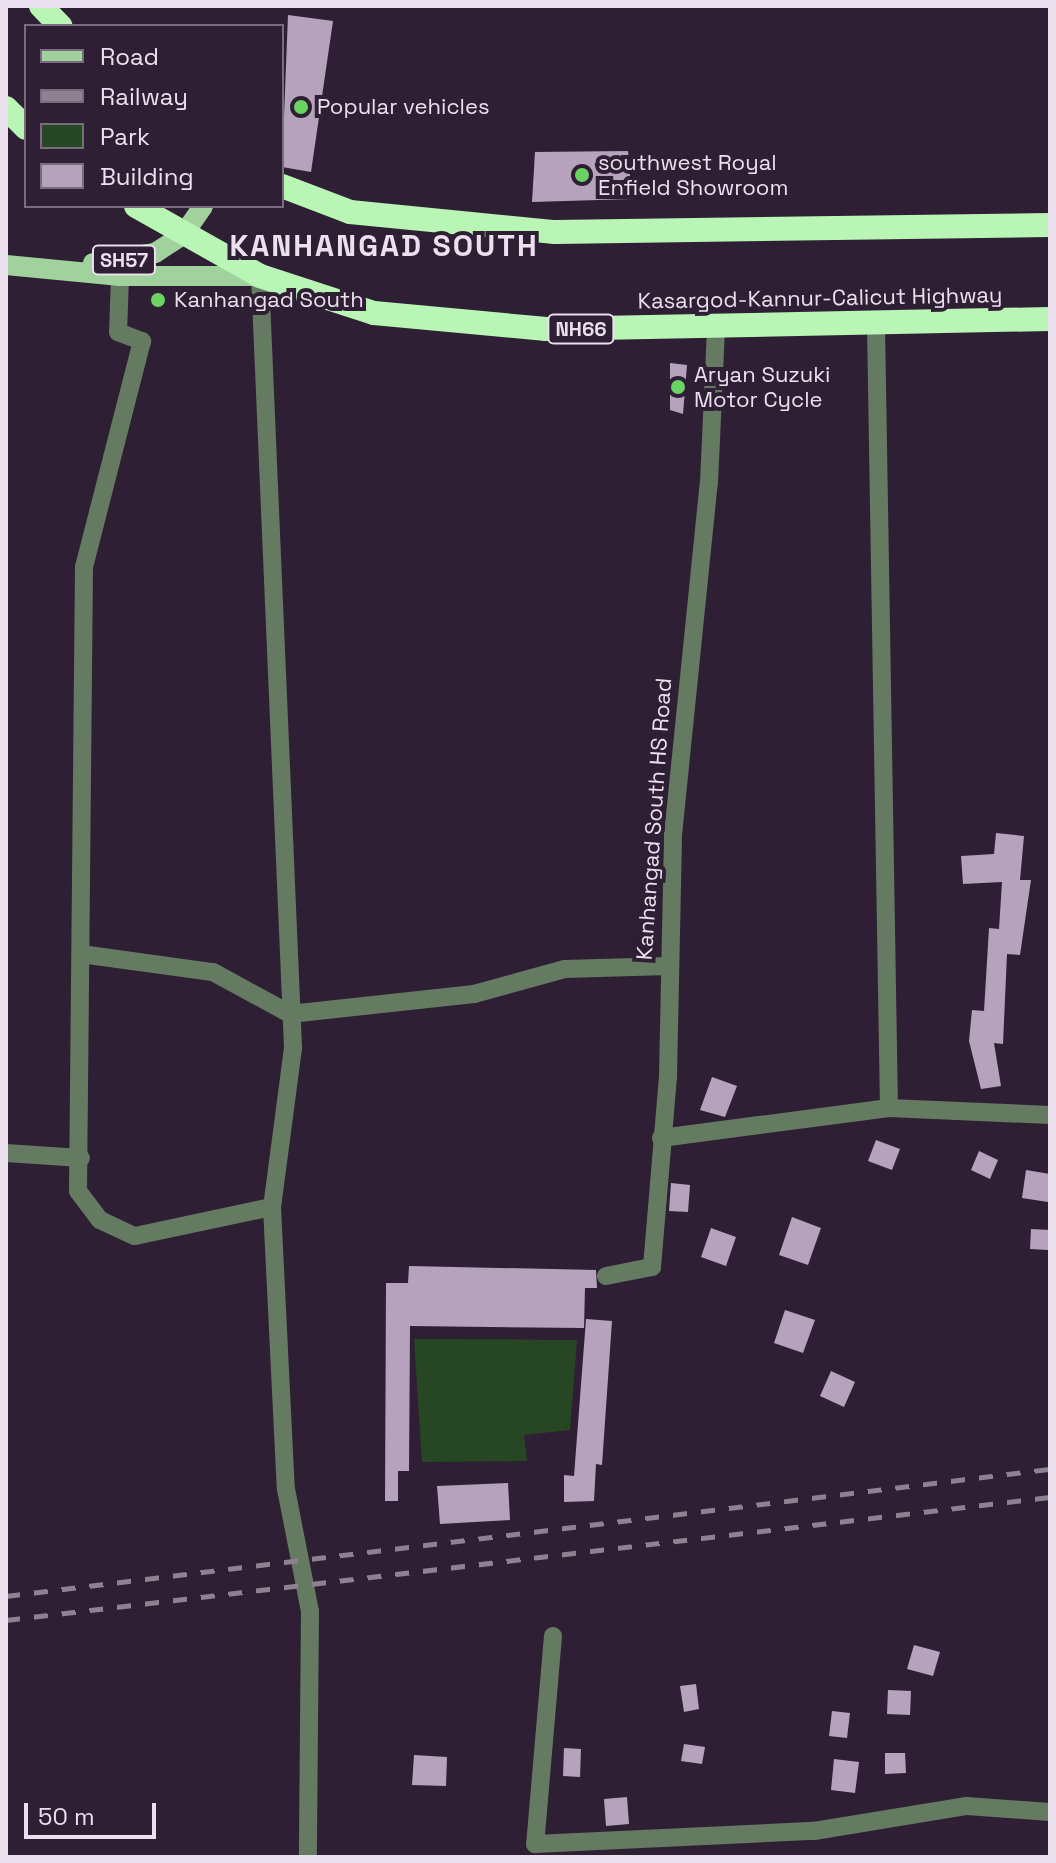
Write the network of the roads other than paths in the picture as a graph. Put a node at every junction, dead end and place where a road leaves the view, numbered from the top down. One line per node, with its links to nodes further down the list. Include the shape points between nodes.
1 (41, 6): 2 (highway)
2 (58, 24)
3 (6, 108): 4 (highway)
4 (24, 126)
5 (284, 187): 8 (highway, via 350,212 555,232)
6 (139, 208): 9 (highway, Kasargod-Kannur-Calicut Highway / NH66)
7 (202, 208): 9 (main road, SH57)
8 (1050, 225)
9 (183, 235): 10 (main road, SH57, via 155,253 115,262); 12 (highway, Kasargod-Kannur-Calicut Highway / NH66)
10 (15, 265): 11 (main road, SH57)
11 (120, 276): 12 (main road, SH57); 16 (street, via 118,332 142,341 84,567)
12 (260, 276): 15 (highway, Kasargod-Kannur-Calicut Highway / NH66, via 374,313 546,329); 18 (street)
13 (1050, 319): 14 (highway, Kasargod-Kannur-Calicut Highway / NH66)
14 (876, 325): 15 (highway, Kasargod-Kannur-Calicut Highway / NH66); 19 (street)
15 (716, 328): 17 (street, Kanhangad South HS Road)
16 (81, 954): 18 (street, via 213,972); 23 (street)
17 (668, 966): 18 (street, via 565,969 474,994); 21 (street, Kanhangad South HS Road)
18 (290, 1014): 24 (street, via 289,1106)
19 (889, 1108): 20 (street); 21 (street)
20 (1050, 1115)
21 (661, 1138): 25 (street, Kanhangad South HS Road, via 652,1267)
22 (6, 1153): 23 (street)
23 (81, 1158): 24 (street, via 78,1191 100,1220 135,1236)
24 (272, 1207): 28 (street, via 286,1489 310,1611)
25 (606, 1276)
26 (553, 1636): 27 (street, via 535,1844 814,1831 967,1806)
27 (1050, 1812)
28 (308, 1857)

